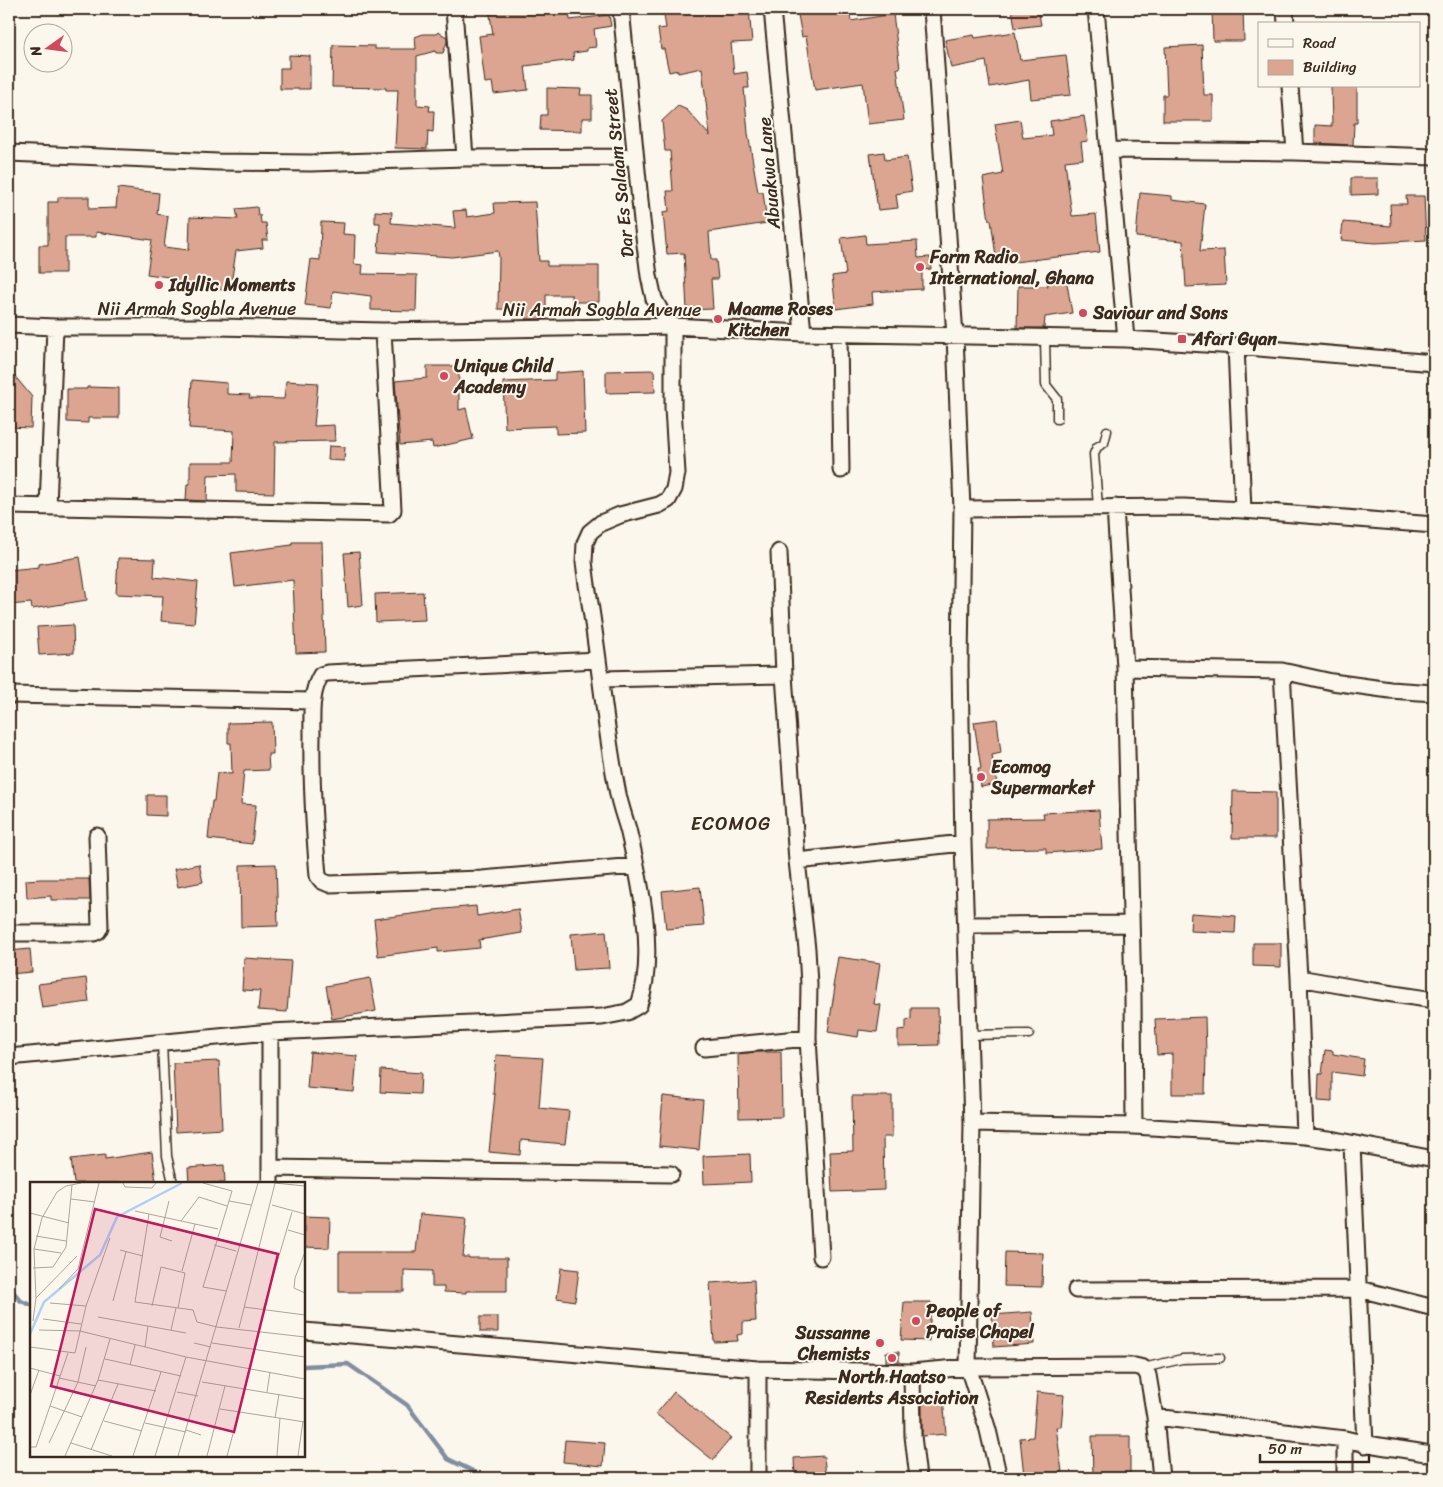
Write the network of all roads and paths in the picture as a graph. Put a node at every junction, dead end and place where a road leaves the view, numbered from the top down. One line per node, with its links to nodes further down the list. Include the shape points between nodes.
1 (454, 9): 14 (street)
2 (620, 9): 12 (street, Dar Es Salaam Street)
3 (772, 9): 19 (street, Abuakwa Lane)
4 (932, 9): 21 (street)
5 (1096, 9): 9 (street)
6 (1285, 9): 7 (street)
7 (1286, 22)
8 (1290, 88): 10 (street)
9 (1109, 150): 10 (street); 23 (street)
10 (1295, 152): 13 (street)
11 (9, 153): 14 (street, via 311,163)
12 (636, 157): 14 (street); 16 (street, Dar Es Salaam Street, via 654,299)
13 (1434, 157)
14 (465, 158)
15 (9, 324): 17 (street, Nii Armah Sogbla Avenue)
16 (673, 326): 18 (street, Nii Armah Sogbla Avenue); 19 (street, Nii Armah Sogbla Avenue); 37 (street, via 677,473 674,488 668,500 658,505 601,523 590,532 585,543 584,562)
17 (54, 327): 18 (street, Nii Armah Sogbla Avenue); 30 (street)
18 (383, 331): 30 (street, via 393,510 389,514)
19 (803, 333): 20 (street, Nii Armah Sogbla Avenue)
20 (839, 334): 21 (street, Nii Armah Sogbla Avenue); 28 (street)
21 (955, 336): 22 (street, Nii Armah Sogbla Avenue); 33 (street)
22 (1045, 338): 23 (street, Nii Armah Sogbla Avenue); 26 (lane, via 1046,385 1057,399)
23 (1126, 339): 24 (street, Nii Armah Sogbla Avenue)
24 (1236, 346): 25 (street, Nii Armah Sogbla Avenue); 34 (street)
25 (1434, 363)
26 (1057, 418)
27 (1108, 431): 31 (lane, via 1106,440 1094,454)
28 (840, 470)
29 (9, 506): 30 (street)
30 (48, 507)
31 (1098, 507): 32 (street); 33 (street)
32 (1114, 507): 34 (street); 38 (street)
33 (962, 509): 46 (street)
34 (1243, 510): 35 (street)
35 (1434, 525)
36 (779, 552): 40 (street)
37 (598, 660): 41 (street); 44 (street, via 327,673 321,675)
38 (1125, 668): 39 (street); 49 (street)
39 (1282, 671): 42 (street, via 1332,682); 52 (street)
40 (784, 675): 41 (street); 47 (street)
41 (601, 679): 48 (street, via 617,791)
42 (1434, 694)
43 (9, 695): 44 (street)
44 (312, 701): 48 (street, via 312,811 318,876 322,881 329,884 482,878)
45 (97, 836): 51 (street, via 98,931)
46 (963, 842): 47 (street); 50 (street)
47 (797, 861): 57 (street, via 807,949)
48 (636, 866): 54 (street, via 643,898 646,975 640,1005 627,1012 602,1017)
49 (1131, 924): 50 (street); 62 (street)
50 (966, 925): 56 (street)
51 (9, 933)
52 (1299, 978): 53 (street); 63 (street)
53 (1434, 1000)
54 (270, 1032): 58 (street); 67 (street)
55 (1029, 1034): 56 (lane)
56 (969, 1035): 61 (street)
57 (808, 1038): 59 (street); 69 (street)
58 (162, 1042): 60 (street); 68 (lane)
59 (704, 1048)
60 (9, 1057)
61 (972, 1123): 62 (street); 75 (street)
62 (1134, 1126): 63 (street)
63 (1305, 1136): 64 (street)
64 (1352, 1144): 65 (street); 70 (street)
65 (1434, 1159)
66 (671, 1174): 67 (street)
67 (270, 1176)
68 (172, 1182)
69 (821, 1257)
70 (1359, 1289): 71 (street); 72 (street); 81 (street)
71 (1076, 1290)
72 (1434, 1308)
73 (305, 1331): 77 (street)
74 (1220, 1358): 76 (lane, via 1182,1359)
75 (968, 1367): 76 (street); 78 (street); 85 (street)
76 (1144, 1368): 79 (street)
77 (758, 1369): 78 (street); 83 (street)
78 (912, 1372): 84 (street, via 913,1436)
79 (1155, 1417): 80 (street); 86 (street)
80 (1345, 1439): 81 (street); 87 (street)
81 (1365, 1445): 82 (street)
82 (1434, 1455)
83 (758, 1478)
84 (918, 1478)
85 (999, 1478)
86 (1161, 1478)
87 (1344, 1478)

